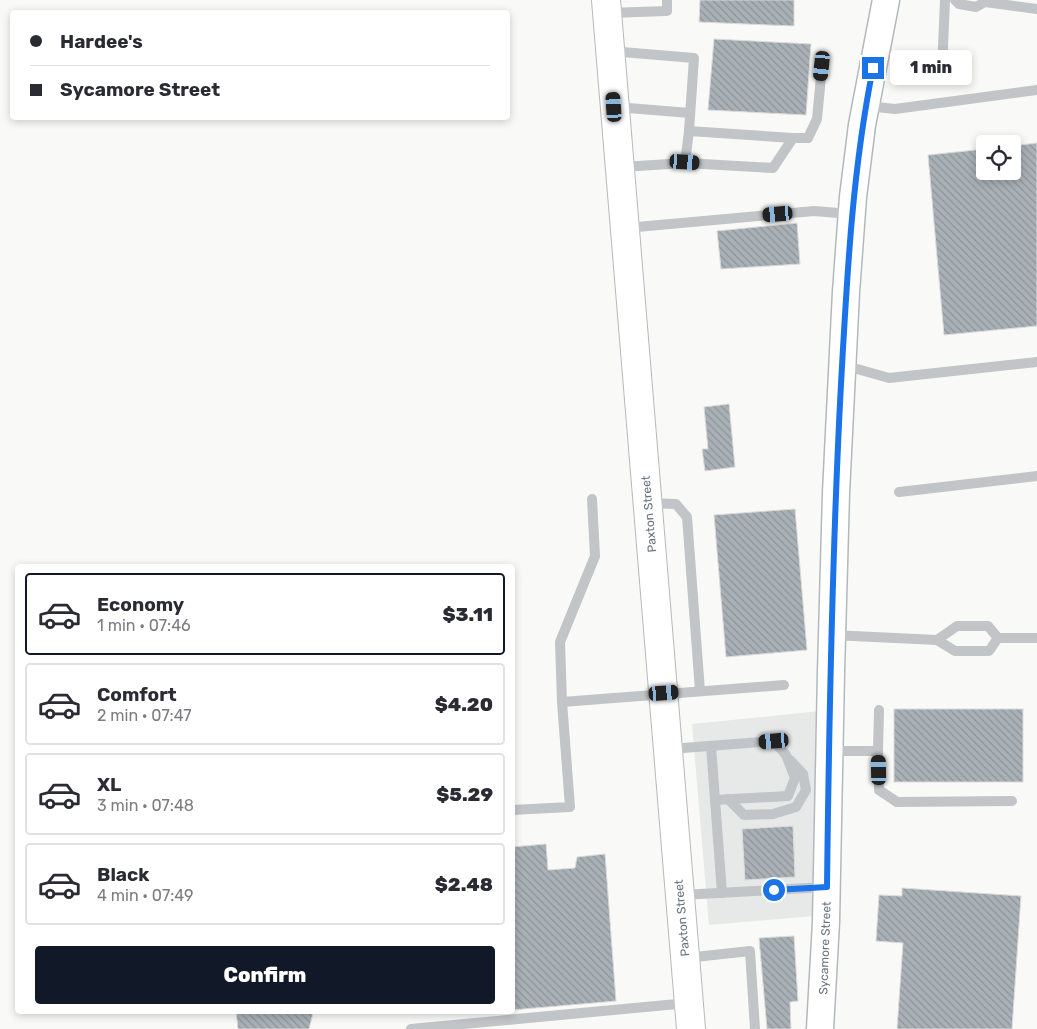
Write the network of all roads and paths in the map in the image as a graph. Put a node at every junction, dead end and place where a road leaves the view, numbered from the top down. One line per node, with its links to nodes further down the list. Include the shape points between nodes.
1 (667, 0): 7 (lane, via 667,11)
2 (886, 0): 13 (street, Sycamore Street)
3 (945, 0): 11 (lane)
4 (955, 0): 5 (lane, via 958,4 976,7)
5 (984, 1): 6 (lane)
6 (1016, 3): 8 (lane)
7 (607, 6): 9 (main road, Paxton Street)
8 (1037, 9)
9 (610, 51): 14 (main road, Paxton Street); 15 (lane, via 694,58)
10 (822, 66): 17 (lane, via 817,119 808,138)
11 (942, 71)
12 (1037, 90): 13 (lane, via 894,109)
13 (866, 106): 20 (street, Sycamore Street)
14 (614, 107): 15 (lane); 19 (main road, Paxton Street)
15 (690, 112): 16 (lane)
16 (689, 131): 17 (lane); 18 (lane)
17 (792, 138): 18 (lane, via 773,168)
18 (685, 162): 19 (lane)
19 (619, 167): 21 (main road, Paxton Street)
20 (852, 214): 21 (lane, via 814,211); 23 (street, Sycamore Street)
21 (624, 228): 27 (main road, Paxton Street)
22 (1037, 362): 23 (lane, via 889,378)
23 (842, 364): 28 (street, Sycamore Street)
24 (1037, 476): 25 (lane)
25 (899, 492)
26 (592, 499): 35 (lane, via 595,556 560,642)
27 (648, 503): 33 (lane, via 676,504 687,517); 34 (main road, Paxton Street)
28 (832, 635): 31 (lane); 39 (street, Sycamore Street)
29 (998, 638): 30 (lane); 31 (lane, via 989,651 955,651); 31 (lane, via 988,626 957,626)
30 (1037, 638)
31 (937, 640)
32 (784, 684): 33 (lane)
33 (700, 691): 34 (lane)
34 (664, 693): 35 (lane); 38 (main road, Paxton Street)
35 (562, 702): 45 (lane, via 570,807)
36 (879, 710): 40 (lane)
37 (710, 746): 38 (lane); 41 (lane, via 774,741); 43 (lane)
38 (669, 749): 48 (main road, Paxton Street)
39 (829, 751): 40 (lane); 46 (street, Sycamore Street)
40 (878, 752): 44 (lane, via 879,790 897,802)
41 (786, 755): 42 (lane, via 795,778 788,796); 42 (lane, via 803,774 806,790 796,808 773,814 744,815)
42 (728, 799): 43 (lane)
43 (715, 800): 47 (lane)
44 (1012, 801)
45 (515, 810)
46 (827, 887): 47 (lane); 53 (street, Sycamore Street)
47 (722, 892): 48 (lane)
48 (680, 895): 49 (main road, Paxton Street)
49 (686, 958): 50 (main road, Paxton Street); 52 (lane, via 750,952)
50 (690, 1016): 51 (lane)
51 (410, 1029)
52 (755, 1029)
53 (820, 1029)

